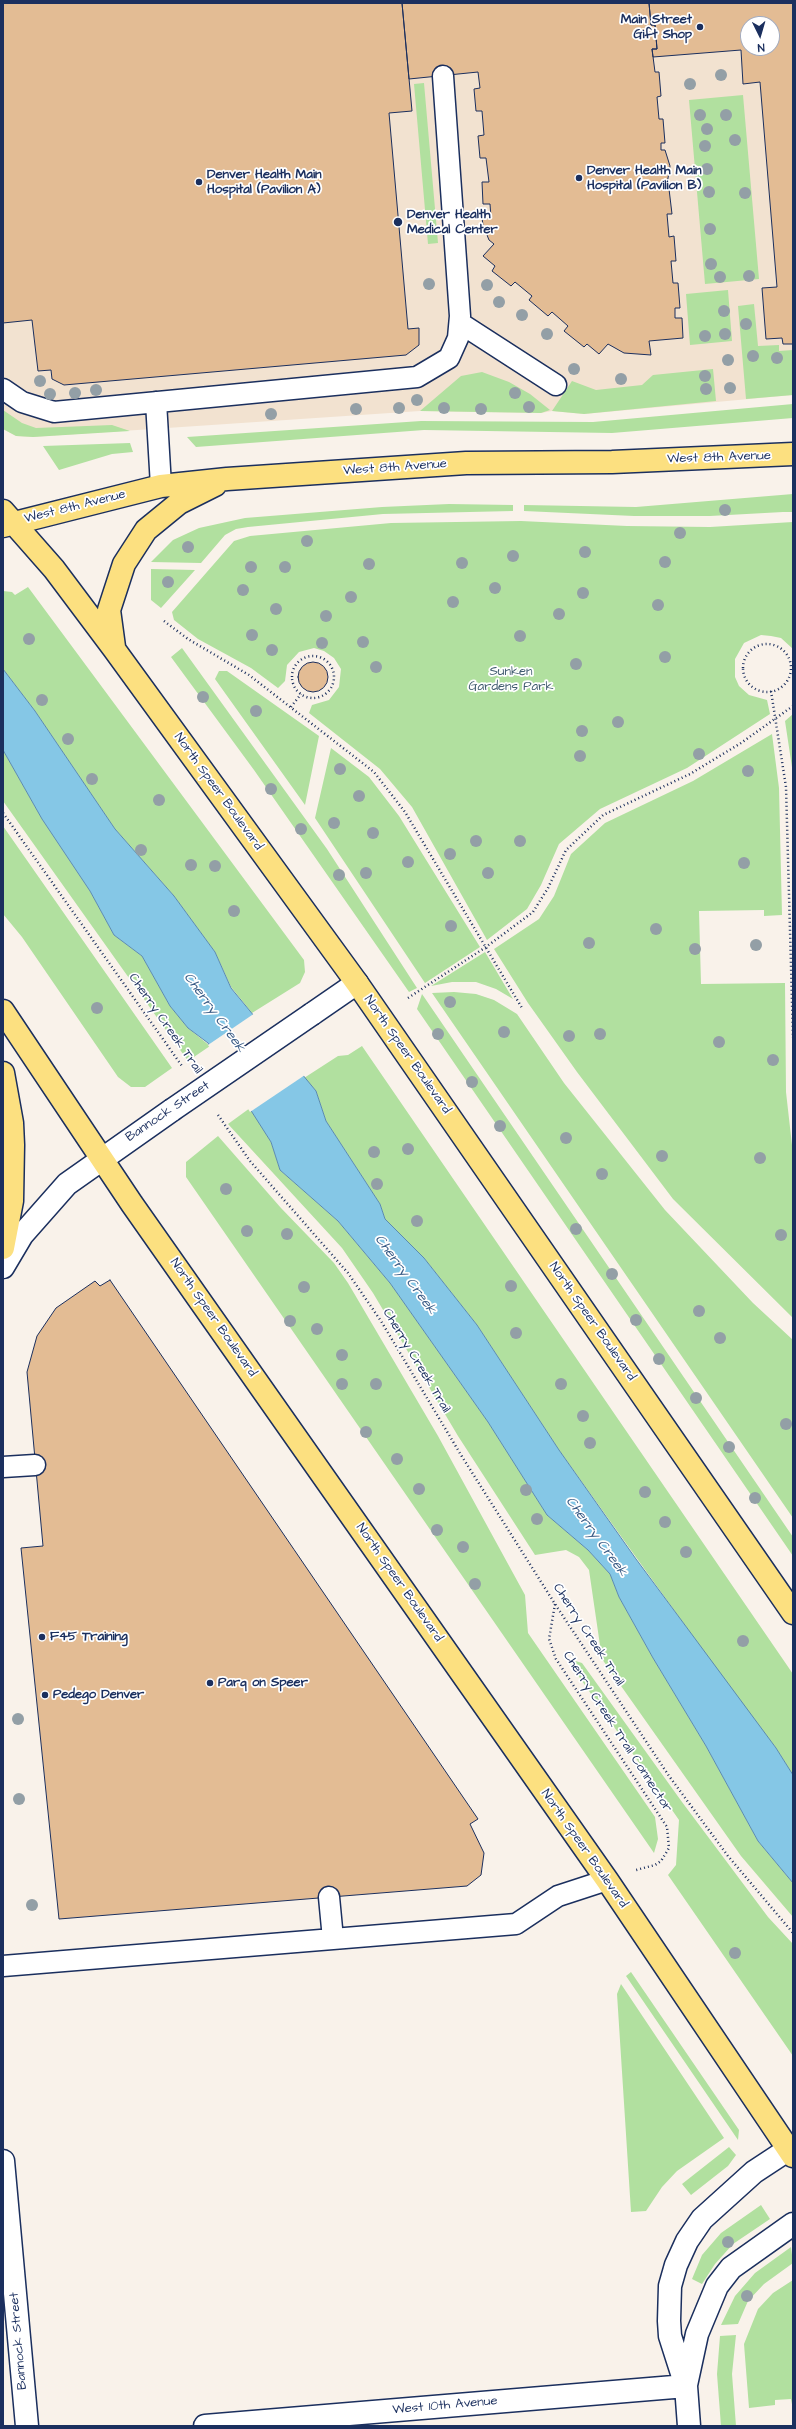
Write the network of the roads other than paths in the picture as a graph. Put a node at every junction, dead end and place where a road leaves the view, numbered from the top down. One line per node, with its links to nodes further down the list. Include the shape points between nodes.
1 (443, 76): 2 (lane)
2 (460, 323): 3 (lane); 5 (lane, via 458,338 449,358 417,377)
3 (556, 385)
4 (3, 389): 5 (lane, via 22,402 54,412)
5 (156, 402): 8 (lane)
6 (793, 454): 7 (main road, West 8th Avenue, via 612,462 466,463)
7 (227, 479): 8 (main road, West 8th Avenue); 10 (main road, via 179,503 146,530 124,564 109,610)
8 (161, 486): 9 (main road, West 8th Avenue)
9 (6, 520): 10 (main road, North Speer Boulevard, via 54,569)
10 (114, 649): 11 (main road, North Speer Boulevard)
11 (358, 983): 14 (street, Bannock Street, bridge); 19 (main road, North Speer Boulevard)
12 (3, 1011): 14 (main road, North Speer Boulevard)
13 (3, 1073): 15 (main road, via 12,1123 13,1145 12,1201)
14 (101, 1158): 16 (street, Bannock Street, via 67,1184 43,1209 22,1235); 20 (main road, North Speer Boulevard)
15 (3, 1248)
16 (3, 1266)
17 (35, 1465): 18 (lane)
18 (3, 1467)
19 (793, 1613)
20 (607, 1880): 22 (lane, via 558,1896 516,1924); 24 (main road, North Speer Boulevard)
21 (329, 1897): 22 (lane)
22 (333, 1939): 23 (lane)
23 (3, 1966)
24 (791, 2153): 27 (street, via 742,2182 702,2219 687,2241 676,2265 670,2292 668,2321 670,2336)
25 (3, 2161): 29 (street, Bannock Street)
26 (793, 2224): 27 (street, via 731,2268 717,2286 697,2334)
27 (686, 2386): 28 (street, West 10th Avenue); 31 (street)
28 (366, 2419): 30 (street, West 10th Avenue)
29 (27, 2426)
30 (205, 2426)
31 (689, 2426)

